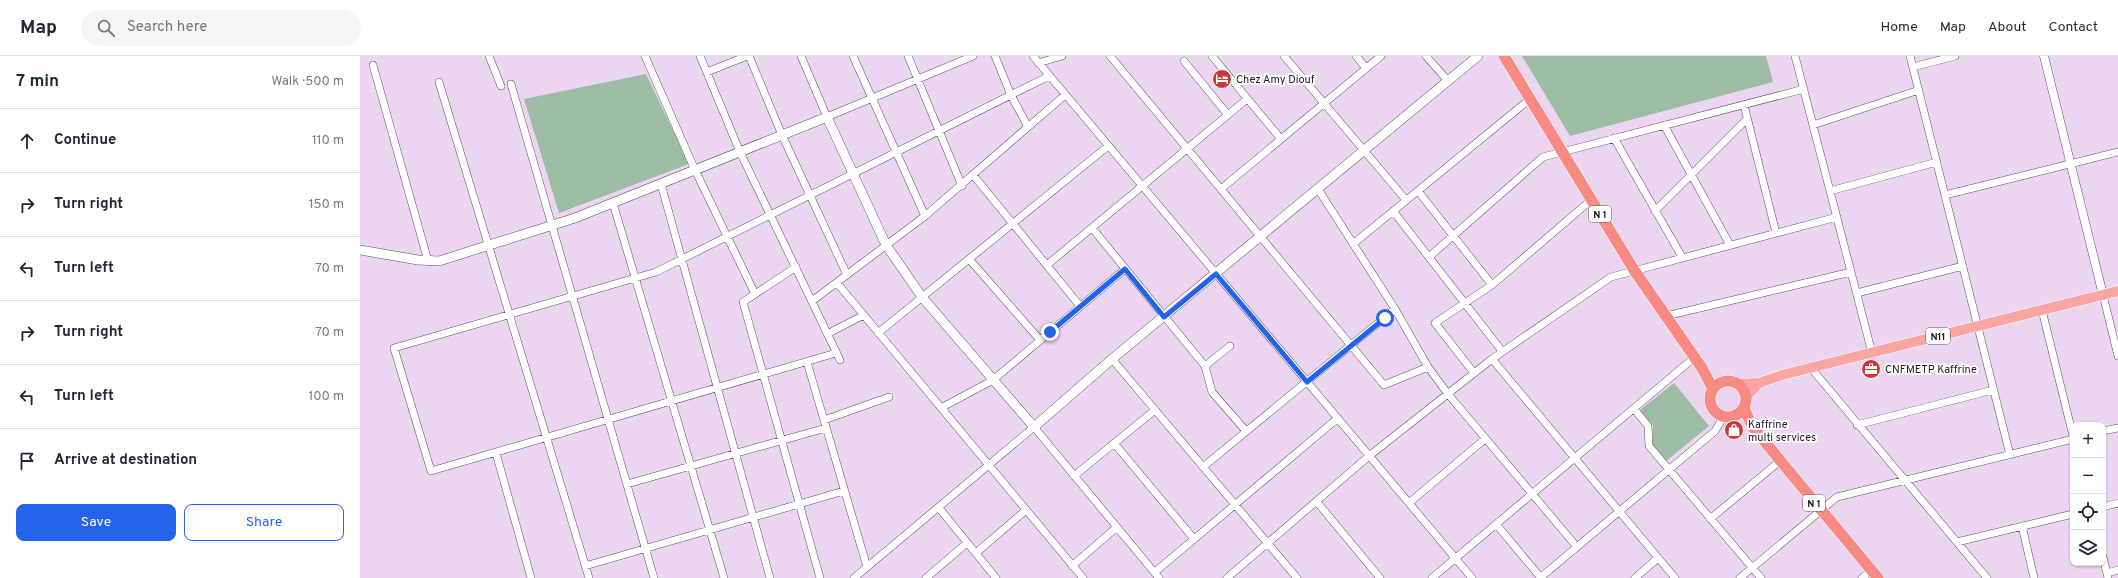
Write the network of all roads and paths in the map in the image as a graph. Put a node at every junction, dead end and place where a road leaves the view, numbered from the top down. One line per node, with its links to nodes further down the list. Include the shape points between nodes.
1 (490, 56): 35 (street)
2 (646, 56): 64 (street)
3 (700, 56): 29 (street)
4 (748, 56): 29 (street); 52 (street)
5 (800, 56): 46 (street)
6 (853, 56): 40 (street)
7 (908, 56): 31 (street)
8 (973, 56): 31 (street)
9 (995, 56): 38 (street)
10 (1033, 56): 25 (street)
11 (1062, 56): 25 (street)
12 (1110, 56): 56 (street)
13 (1212, 56): 41 (street)
14 (1284, 56): 43 (street)
15 (1356, 56): 28 (street)
16 (1381, 56): 28 (street)
17 (1426, 56): 32 (street)
18 (1478, 56): 32 (main road)
19 (1504, 56): 42 (highway, N 1)
20 (1795, 56): 36 (street)
21 (1910, 56): 27 (street)
22 (1955, 56): 27 (street)
23 (2044, 56): 63 (street)
24 (1184, 62): 45 (street)
25 (1038, 63): 30 (street)
26 (373, 65): 101 (street)
27 (1913, 66): 37 (street)
28 (1366, 68): 43 (street)
29 (707, 72): 58 (street)
30 (1049, 76): 38 (street); 39 (street)
31 (918, 79): 40 (street); 51 (street)
32 (1448, 81): 57 (main road)
33 (439, 82): 95 (street)
34 (511, 84): 86 (street)
35 (501, 86)
36 (1804, 89): 44 (street); 49 (street)
37 (1919, 90): 49 (street); 62 (street)
38 (1011, 95): 50 (street); 51 (street)
39 (1065, 95): 50 (street); 55 (street)
40 (871, 99): 46 (street); 59 (street)
41 (1247, 99): 45 (street); 54 (street)
42 (1530, 99): 60 (highway, N 1); 73 (street)
43 (1324, 103): 54 (street); 57 (street)
44 (1744, 105): 47 (street); 48 (street)
45 (1228, 115): 56 (street)
46 (828, 117): 52 (main road); 65 (main road)
47 (1747, 119): 66 (street); 88 (street)
48 (1664, 125): 53 (street); 66 (street)
49 (1813, 125): 74 (street)
50 (1028, 127): 67 (street)
51 (939, 131): 59 (street); 69 (street)
52 (782, 135): 58 (main road); 75 (street)
53 (1614, 138): 60 (street); 81 (street)
54 (1281, 139): 71 (street)
55 (1108, 146): 70 (street); 85 (street)
56 (1187, 148): 70 (street); 71 (street)
57 (1364, 150): 72 (main road); 77 (street)
58 (740, 152): 64 (main road); 82 (street)
59 (896, 152): 65 (street); 83 (street)
60 (1562, 152): 78 (highway, N 1); 89 (street, via 1543,157)
61 (2118, 152): 63 (street)
62 (1937, 162): 74 (street); 76 (street)
63 (2070, 164): 76 (street); 116 (street)
64 (695, 170): 68 (main road); 90 (street)
65 (853, 173): 75 (street); 93 (main road)
66 (1691, 175): 81 (street); 94 (street)
67 (974, 176): 69 (street); 85 (street)
68 (661, 184): 79 (main road); 99 (street)
69 (962, 186): 83 (street)
70 (1142, 186): 87 (street); 108 (street)
71 (1221, 189): 91 (street)
72 (1318, 189): 91 (main road); 92 (street)
73 (1418, 191): 77 (street); 89 (street)
74 (1830, 191): 84 (street)
75 (810, 195): 82 (street); 109 (street)
76 (1945, 195): 103 (street)
77 (1406, 200): 80 (street)
78 (1591, 200): 106 (highway, N 1); 112 (street)
79 (613, 203): 86 (main road); 110 (street)
80 (1393, 211): 92 (street); 97 (street)
81 (1656, 211): 98 (street)
82 (770, 214): 90 (street); 104 (street)
83 (925, 216): 93 (street)
84 (1837, 217): 88 (street); 107 (street)
85 (1013, 223): 100 (street); 102 (street)
86 (552, 225): 95 (main road); 117 (street)
87 (1092, 228): 102 (street); 105 (street)
88 (1776, 233): 94 (street)
89 (1453, 235): 97 (street); 112 (street)
90 (727, 236): 99 (street); 115 (street)
91 (1261, 236): 108 (main road); 132 (street)
92 (1353, 244): 122 (street)
93 (886, 245): 109 (street); 118 (main road)
94 (1730, 245): 98 (street)
95 (488, 246): 101 (main road, via 439,261); 124 (street)
96 (360, 250): 101 (main road)
97 (1428, 256): 120 (street)
98 (1682, 257): 106 (street)
99 (682, 259): 110 (street, via 656,272); 154 (street)
100 (969, 259): 118 (street); 131 (street)
101 (428, 260)
102 (1047, 265): 121 (street)
103 (1963, 266): 114 (street); 128 (street)
104 (796, 267): 115 (street); 119 (street)
105 (1125, 269): 121 (street); 127 (street)
106 (1634, 270): 126 (highway, N 1); 134 (street, via 1611,277)
107 (1851, 272): 114 (street); 126 (street)
108 (1216, 274): 127 (main road); 151 (street)
109 (847, 275): 111 (street)
110 (636, 277): 117 (street); 159 (street)
111 (837, 283): 119 (street); 125 (street)
112 (1492, 285): 120 (street)
113 (2118, 291): 116 (main road, N11)
114 (1856, 293): 136 (street)
115 (755, 294): 148 (street, via 743,302)
116 (2103, 295): 123 (main road, N11); 137 (street)
117 (573, 296): 124 (street); 165 (street)
118 (922, 297): 129 (street); 149 (main road)
119 (812, 302): 130 (street)
120 (1465, 304): 134 (street); 147 (street, via 1435,323)
121 (1080, 306): 131 (street)
122 (1395, 309): 132 (street); 144 (street)
123 (2042, 310): 128 (main road, N11); 168 (street)
124 (509, 314): 174 (street); 179 (street, via 394,348 431,472)
125 (864, 315): 129 (street); 130 (street)
126 (1666, 316): 138 (highway, N 1)
127 (1164, 317): 140 (main road); 143 (street)
128 (1977, 326): 136 (main road, N11); 156 (street)
129 (878, 333): 160 (street)
130 (827, 334): 135 (street)
131 (1040, 340): 149 (street)
132 (1352, 345): 144 (street, via 1384,385); 151 (street)
133 (1230, 346): 143 (street)
134 (1502, 351): 139 (street)
135 (836, 353): 141 (street); 142 (street)
136 (1872, 353): 146 (main road, N11)
137 (2118, 356)
138 (1695, 357): 145 (highway, N 1); 161 (street)
139 (1492, 358): 147 (street); 183 (street)
140 (1112, 359): 163 (street); 169 (main road)
141 (840, 360)
142 (807, 362): 148 (street); 166 (street)
143 (1205, 366): 172 (street, via 1212,392)
144 (1428, 367): 157 (street)
145 (1702, 368): 150 (highway); 155 (highway, N 1)
146 (1811, 368): 152 (main road, N11); 167 (street)
147 (1474, 373): 157 (street)
148 (763, 374): 154 (street); 177 (street)
149 (993, 380): 160 (street); 169 (main road)
150 (1727, 381): 153 (highway); 155 (highway)
151 (1307, 382): 164 (street); 172 (street)
152 (1759, 383): 153 (main road); 162 (main road)
153 (1739, 384): 162 (highway)
154 (718, 388): 159 (street); 180 (street)
155 (1714, 389): 162 (highway, via 1711,395 1712,405 1719,414)
156 (1993, 390): 167 (street); 181 (street)
157 (1448, 394): 176 (street); 182 (street)
158 (889, 398): 166 (street)
159 (672, 401): 165 (street); 185 (street)
160 (941, 408): 186 (street)
161 (1634, 408): 183 (street); 188 (street, via 1648,426 1649,446)
162 (1737, 409): 184 (highway, N 1); 188 (street)
163 (1155, 410): 178 (street); 187 (street)
164 (1338, 418): 182 (street); 198 (street)
165 (608, 420): 174 (street); 191 (street)
166 (824, 420): 170 (street)
167 (1857, 425): 190 (street)
168 (2070, 425)
169 (1034, 427): 186 (street); 189 (street)
170 (826, 428): 177 (street); 192 (street)
171 (2118, 428): 173 (street)
172 (1246, 431): 187 (street)
173 (2106, 431)
174 (546, 438): 179 (street); 220 (street)
175 (2070, 438): 181 (street)
176 (1485, 439): 193 (street); 195 (street)
177 (782, 440): 180 (street); 197 (street)
178 (1114, 443): 189 (street); 211 (street)
179 (496, 452): 229 (street)
180 (736, 453): 185 (street); 205 (street)
181 (2010, 455): 190 (street)
182 (1370, 456): 194 (street); 195 (street)
183 (1575, 458): 193 (street); 203 (street)
184 (1780, 461): 202 (highway, N 1); 206 (street)
185 (691, 466): 191 (street); 210 (street)
186 (989, 466): 200 (street); 201 (street)
187 (1203, 467): 198 (street)
188 (1669, 470): 203 (street); 206 (street)
189 (1074, 476): 209 (street)
190 (1906, 482): 202 (street, via 1837,497); 212 (street)
191 (627, 484): 216 (street)
192 (844, 492): 197 (street); 223 (street)
193 (1532, 494): 207 (street); 215 (street)
194 (1317, 502): 214 (street); 241 (street)
195 (1409, 503): 218 (street)
196 (2118, 503): 199 (street)
197 (800, 504): 205 (street); 234 (street)
198 (1235, 504): 211 (street); 214 (street)
199 (2106, 506)
200 (938, 508): 213 (street); 223 (street)
201 (1026, 510): 217 (street); 221 (street)
202 (1821, 510): 224 (street); 226 (highway, N 1)
203 (1620, 512): 215 (street); 219 (street)
204 (2070, 515): 208 (street)
205 (754, 518): 210 (street); 233 (street)
206 (1710, 519): 224 (street)
207 (1496, 524): 218 (street); 244 (street)
208 (2022, 526): 212 (street); 251 (street)
209 (1117, 528): 221 (street); 227 (street)
210 (710, 530): 216 (street); 232 (street)
211 (1194, 539): 227 (street)
212 (1957, 542): 250 (street)
213 (967, 543): 217 (street); 236 (street)
214 (1268, 544): 239 (street); 240 (street)
215 (1577, 547): 244 (street)
216 (646, 548): 220 (street); 231 (street)
217 (976, 553): 237 (street)
218 (1455, 558): 242 (street); 243 (street)
219 (1658, 558): 245 (street); 246 (street)
220 (585, 566): 230 (street)
221 (1072, 566): 238 (street)
222 (2105, 566): 228 (street)
223 (867, 567): 235 (street)
224 (1753, 568): 247 (street); 248 (street)
225 (2118, 570): 228 (street)
226 (1875, 574): 249 (street)
227 (1157, 575)
228 (2108, 576)
229 (531, 578)
230 (589, 578)
231 (654, 578)
232 (724, 578)
233 (770, 578)
234 (820, 578)
235 (854, 578)
236 (926, 578)
237 (996, 578)
238 (1082, 578)
239 (1227, 578)
240 (1297, 578)
241 (1380, 578)
242 (1432, 578)
243 (1472, 578)
244 (1541, 578)
245 (1634, 578)
246 (1675, 578)
247 (1740, 578)
248 (1761, 578)
249 (1862, 578)
250 (1987, 578)
251 (2034, 578)

